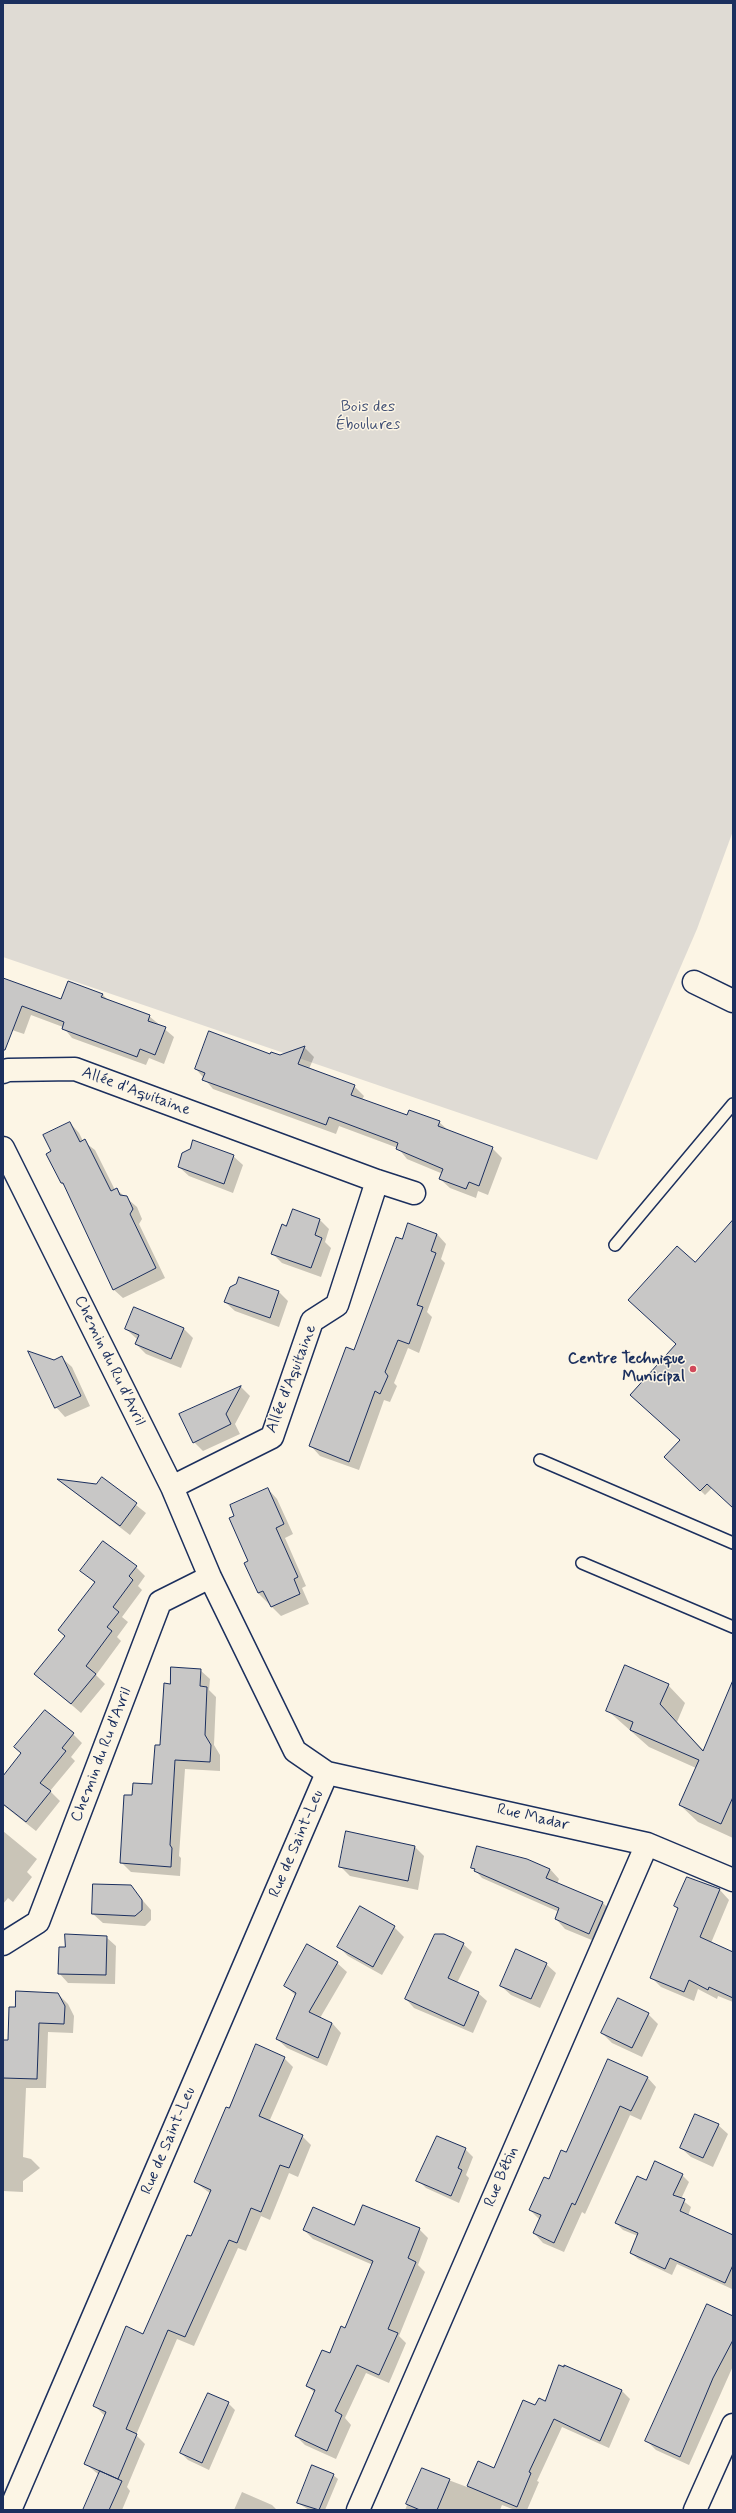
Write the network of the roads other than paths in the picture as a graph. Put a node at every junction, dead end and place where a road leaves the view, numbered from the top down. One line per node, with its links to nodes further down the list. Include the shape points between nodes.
1 (694, 982): 2 (street)
2 (733, 1001)
3 (3, 1072): 6 (street, Allée d'Aquitaine, via 75,1069)
4 (733, 1104): 8 (lane)
5 (3, 1148): 10 (street, Chemin du Ru d'Avril)
6 (377, 1181): 7 (street, Allée d'Aquitaine); 10 (street, Allée d'Aquitaine, via 337,1305 312,1321 272,1438)
7 (414, 1193)
8 (615, 1245)
9 (540, 1460): 11 (lane)
10 (172, 1487): 13 (street, Chemin du Ru d'Avril)
11 (733, 1543)
12 (582, 1563): 14 (lane)
13 (210, 1577): 15 (street, Chemin du Ru d'Avril, via 295,1751); 18 (street, Chemin du Ru d'Avril, via 160,1602 38,1922)
14 (733, 1627)
15 (327, 1773): 16 (street, Rue Madar); 20 (street, Rue de Saint-Leu)
16 (647, 1844): 17 (street, Rue Madar); 21 (street, Rue Bétin)
17 (733, 1880)
18 (3, 1944)
19 (733, 2425): 22 (street)
20 (10, 2510)
21 (358, 2510)
22 (695, 2510)

